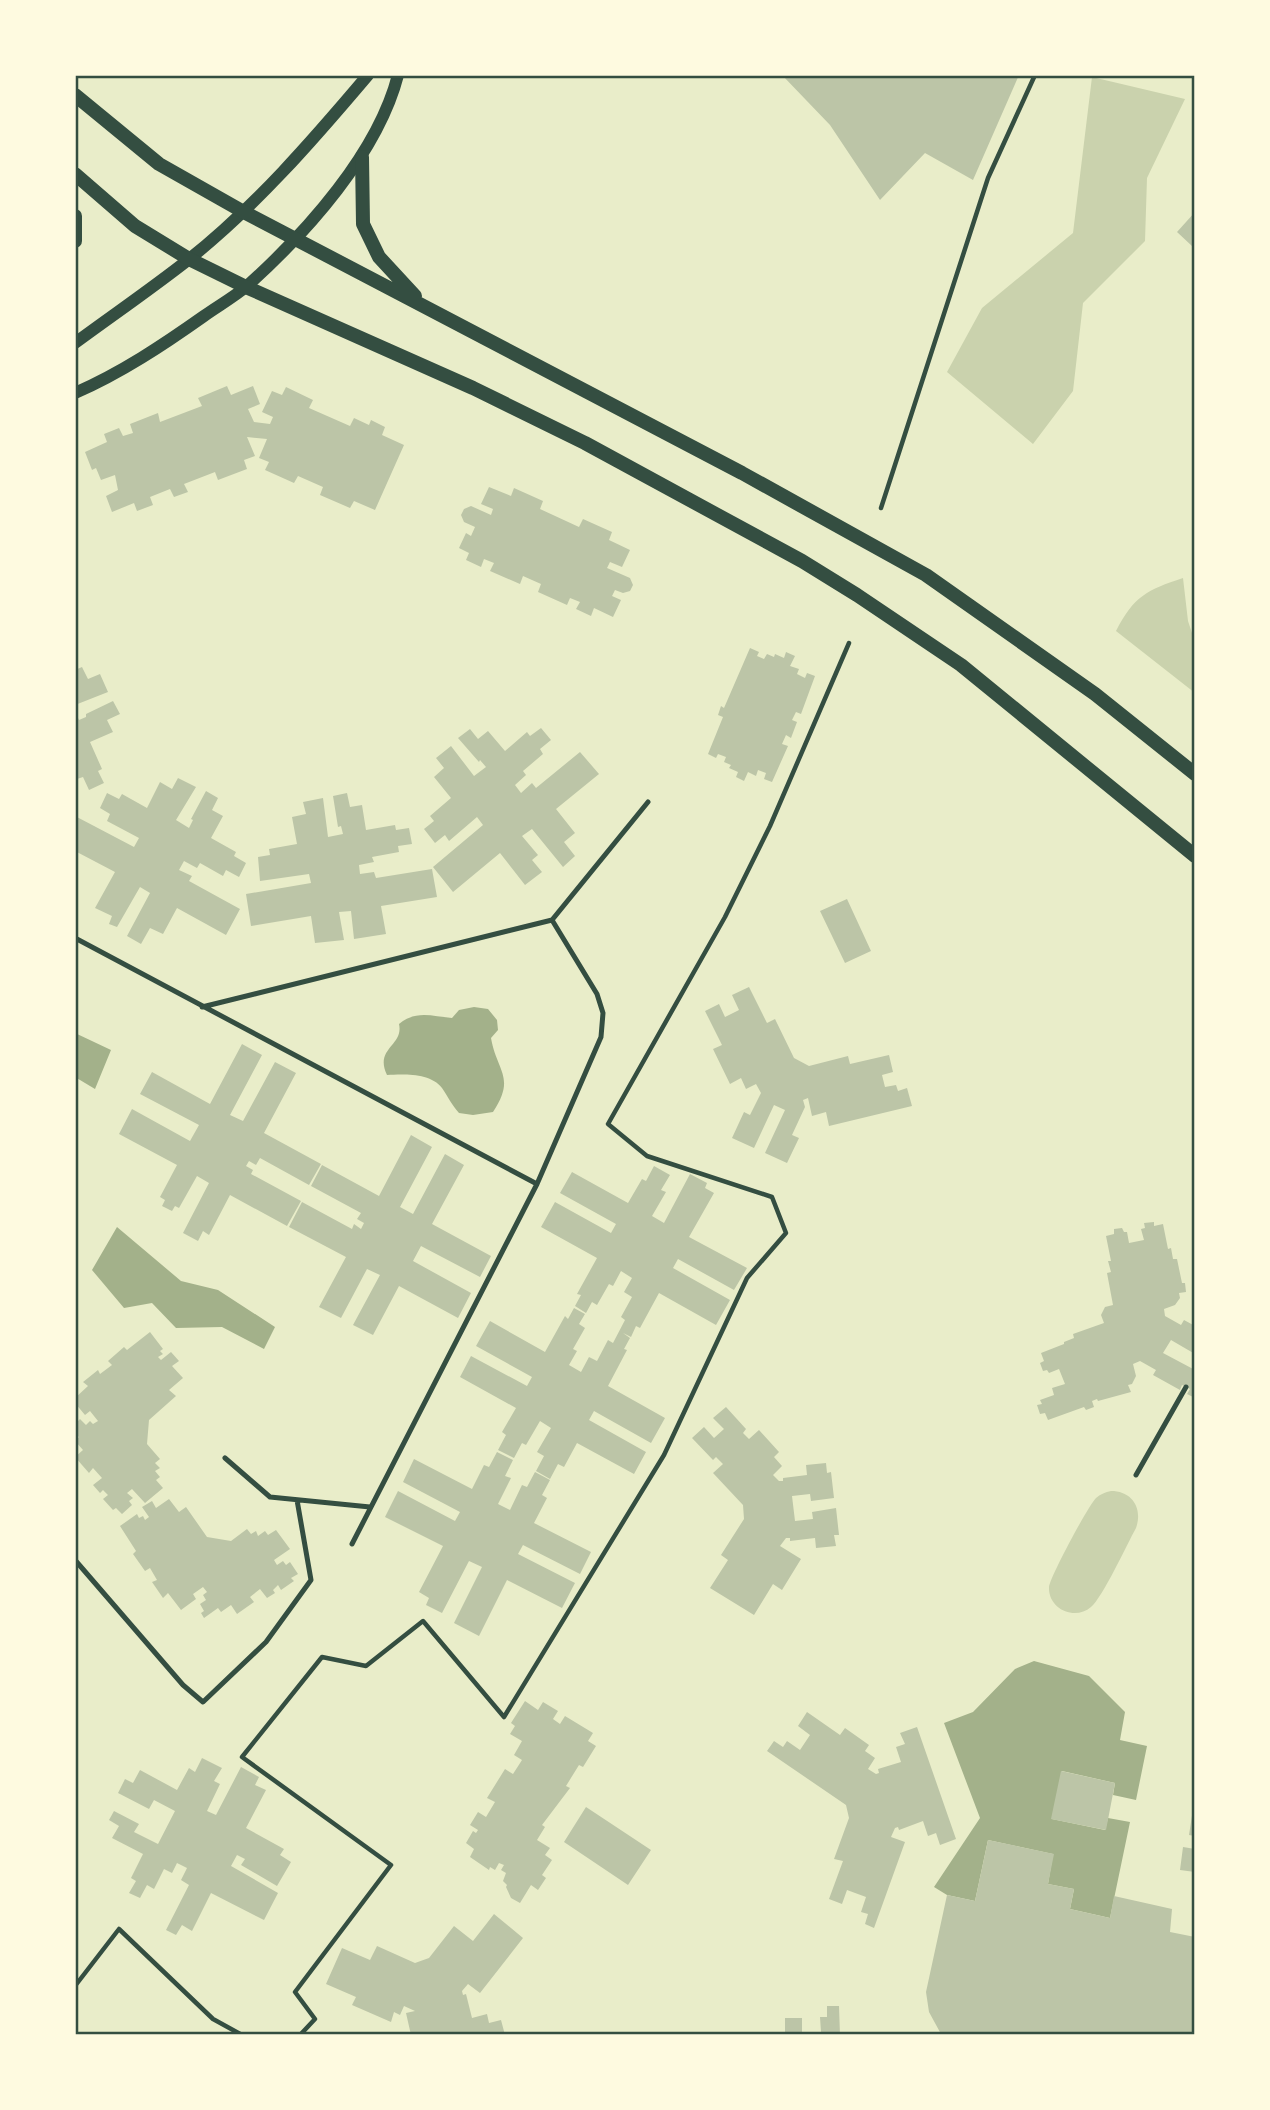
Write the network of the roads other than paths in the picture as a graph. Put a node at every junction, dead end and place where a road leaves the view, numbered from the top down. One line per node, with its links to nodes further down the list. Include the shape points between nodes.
1 (368, 75): 6 (street)
2 (398, 75): 4 (street, via 392,98)
3 (75, 95): 6 (main road, via 159,164)
4 (362, 157): 8 (street); 12 (main road, via 363,224 379,257)
5 (75, 174): 10 (main road, via 135,226)
6 (242, 211): 8 (main road); 10 (street)
7 (75, 216): 9 (main road)
8 (294, 239): 11 (street); 12 (main road)
9 (75, 241)
10 (189, 259): 11 (main road); 13 (street)
11 (246, 287): 14 (street, via 106,379); 17 (main road, via 585,443 802,561 961,665)
12 (429, 307): 15 (main road, via 926,575 1095,694)
13 (75, 343)
14 (75, 393)
15 (1195, 774)
16 (648, 802): 18 (lane)
17 (1195, 856)
18 (552, 920): 20 (lane); 21 (lane, via 603,1013 601,1037)
19 (75, 939): 20 (lane)
20 (202, 1007): 21 (lane)
21 (537, 1184): 26 (lane)
22 (1186, 1387): 24 (lane)
23 (225, 1458): 25 (lane, via 270,1497)
24 (1136, 1475)
25 (298, 1500): 26 (lane); 28 (lane, via 311,1580 266,1642 203,1702)
26 (370, 1507): 27 (lane)
27 (352, 1544)
28 (75, 1560)

